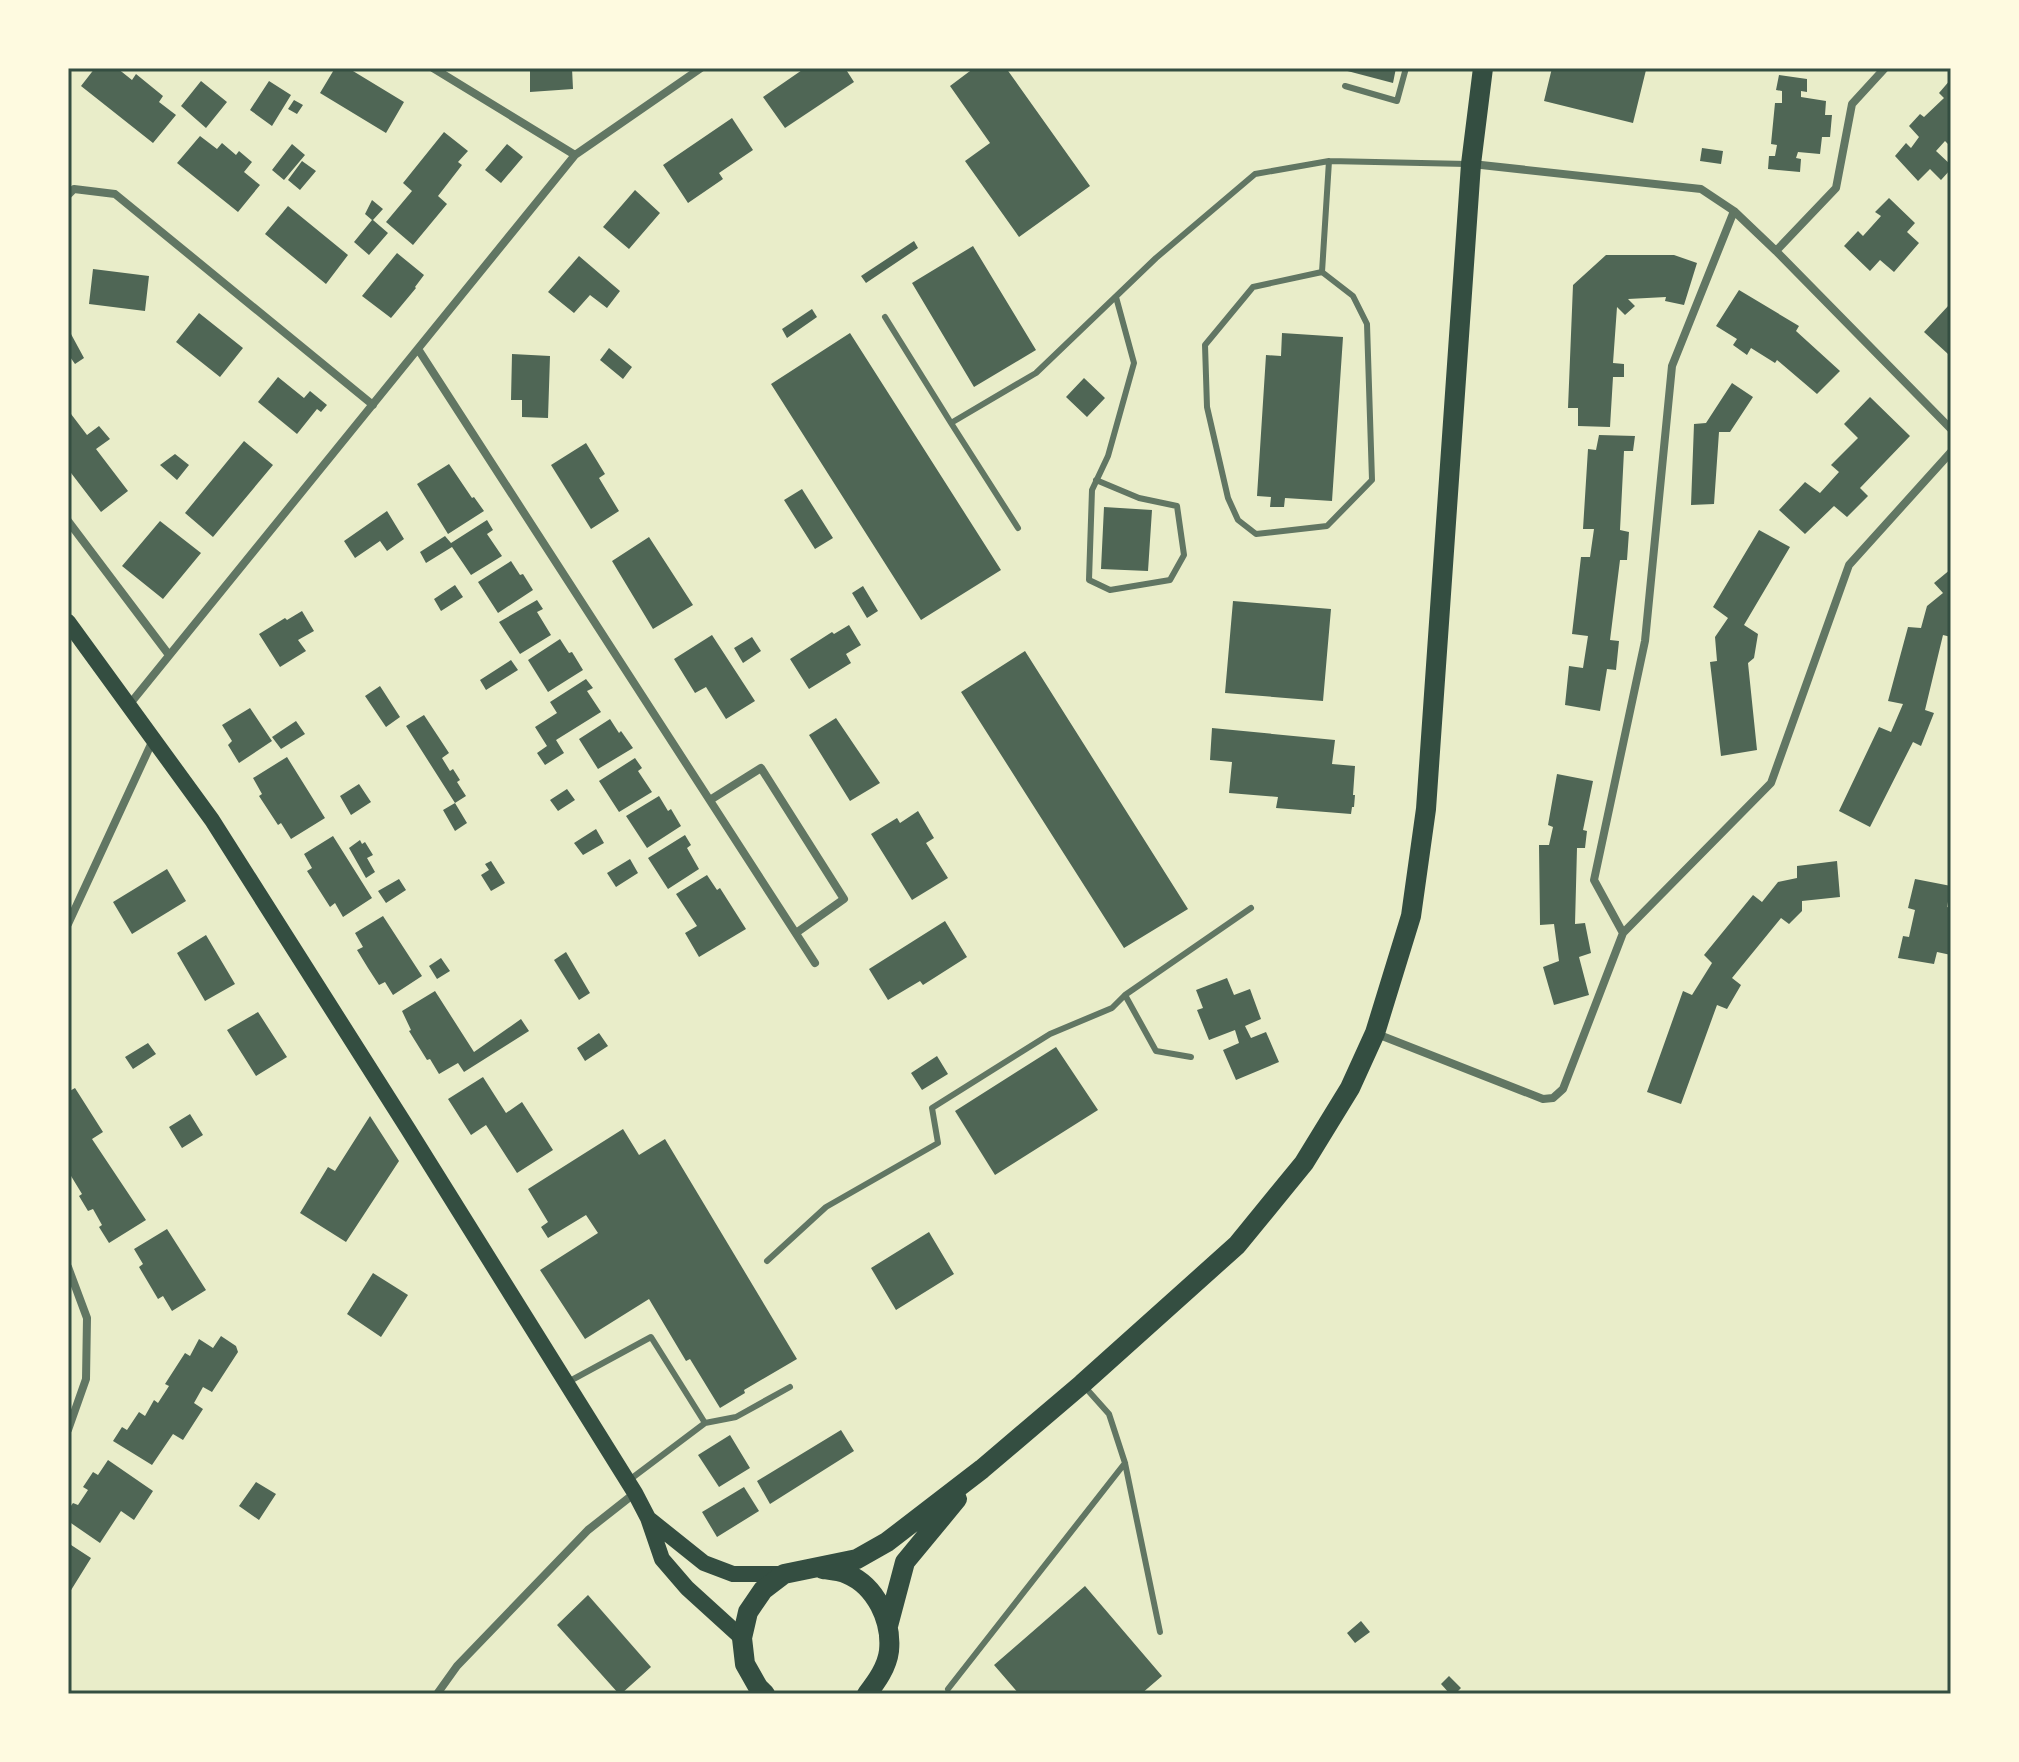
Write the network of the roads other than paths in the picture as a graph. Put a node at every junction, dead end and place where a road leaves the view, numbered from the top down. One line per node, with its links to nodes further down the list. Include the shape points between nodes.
1 (433, 68): 7 (street)
2 (701, 68): 7 (street)
3 (1406, 68): 6 (lane, via 1397,101)
4 (1483, 68): 9 (main road)
5 (1885, 68): 12 (street, via 1852,104 1836,188)
6 (1345, 86)
7 (575, 155): 16 (street)
8 (1329, 161): 9 (lane); 13 (lane); 14 (lane, via 1255,174)
9 (1471, 164): 11 (street, via 1701,189); 35 (main road, via 1426,809 1411,916)
10 (68, 195): 17 (street, via 74,189 115,194)
11 (1734, 211): 12 (street); 32 (street, via 1672,366 1645,641 1594,880)
12 (1776, 251): 19 (street)
13 (1322, 272): 13 (lane, via 1253,287 1205,345 1207,407 1228,498 1238,520 1256,534 1327,526 1372,480 1367,324 1353,296)
14 (1116, 297): 18 (lane, via 1036,373); 21 (lane, via 1134,363)
15 (885, 317): 18 (lane)
16 (418, 349): 17 (street); 28 (street)
17 (373, 405): 25 (street)
18 (951, 423): 23 (lane)
19 (1951, 429)
20 (1951, 452): 32 (street, via 1849,565 1771,783)
21 (1096, 480): 21 (lane, via 1089,580 1110,590 1170,580 1184,555 1177,506)
22 (68, 521): 25 (street)
23 (1018, 528)
24 (68, 622): 26 (main road)
25 (169, 655): 26 (street)
26 (129, 705): 27 (main road)
27 (153, 739): 30 (street); 39 (main road, via 212,820)
28 (710, 800): 31 (street); 31 (street, via 761,768 844,899)
29 (1251, 908): 34 (lane)
30 (68, 924)
31 (796, 933): 33 (street)
32 (1623, 933): 35 (street, via 1563,1089 1553,1098 1543,1099)
33 (815, 963)
34 (1125, 995): 36 (lane, via 1156,1051); 37 (lane, via 1112,1008 1050,1034 932,1108 938,1143 826,1207)
35 (1375, 1033): 40 (main road, via 1350,1088 1304,1163 1237,1245)
36 (1191, 1057)
37 (767, 1261)
38 (68, 1267): 43 (street, via 87,1318 86,1379)
39 (566, 1383): 42 (lane, via 651,1337); 46 (main road)
40 (1082, 1384): 44 (lane, via 1109,1414); 45 (main road)
41 (790, 1387): 42 (lane, via 736,1417)
42 (705, 1423): 46 (lane)
43 (68, 1430)
44 (1125, 1463): 51 (lane); 53 (lane)
45 (982, 1469): 48 (main road, via 887,1542 857,1559); 50 (main road, via 905,1562)
46 (631, 1487): 47 (main road); 54 (street, via 457,1666)
47 (648, 1518): 49 (main road, via 704,1563 733,1574); 52 (main road, via 662,1559)
48 (816, 1567): 49 (main road); 50 (main road, via 848,1574 867,1587)
49 (784, 1574): 52 (main road, via 763,1590 748,1612)
50 (888, 1626): 56 (main road, via 889,1652 881,1676)
51 (1160, 1632)
52 (742, 1638): 55 (main road, via 745,1664)
53 (948, 1689)
54 (437, 1694)
55 (765, 1694)
56 (867, 1694)

